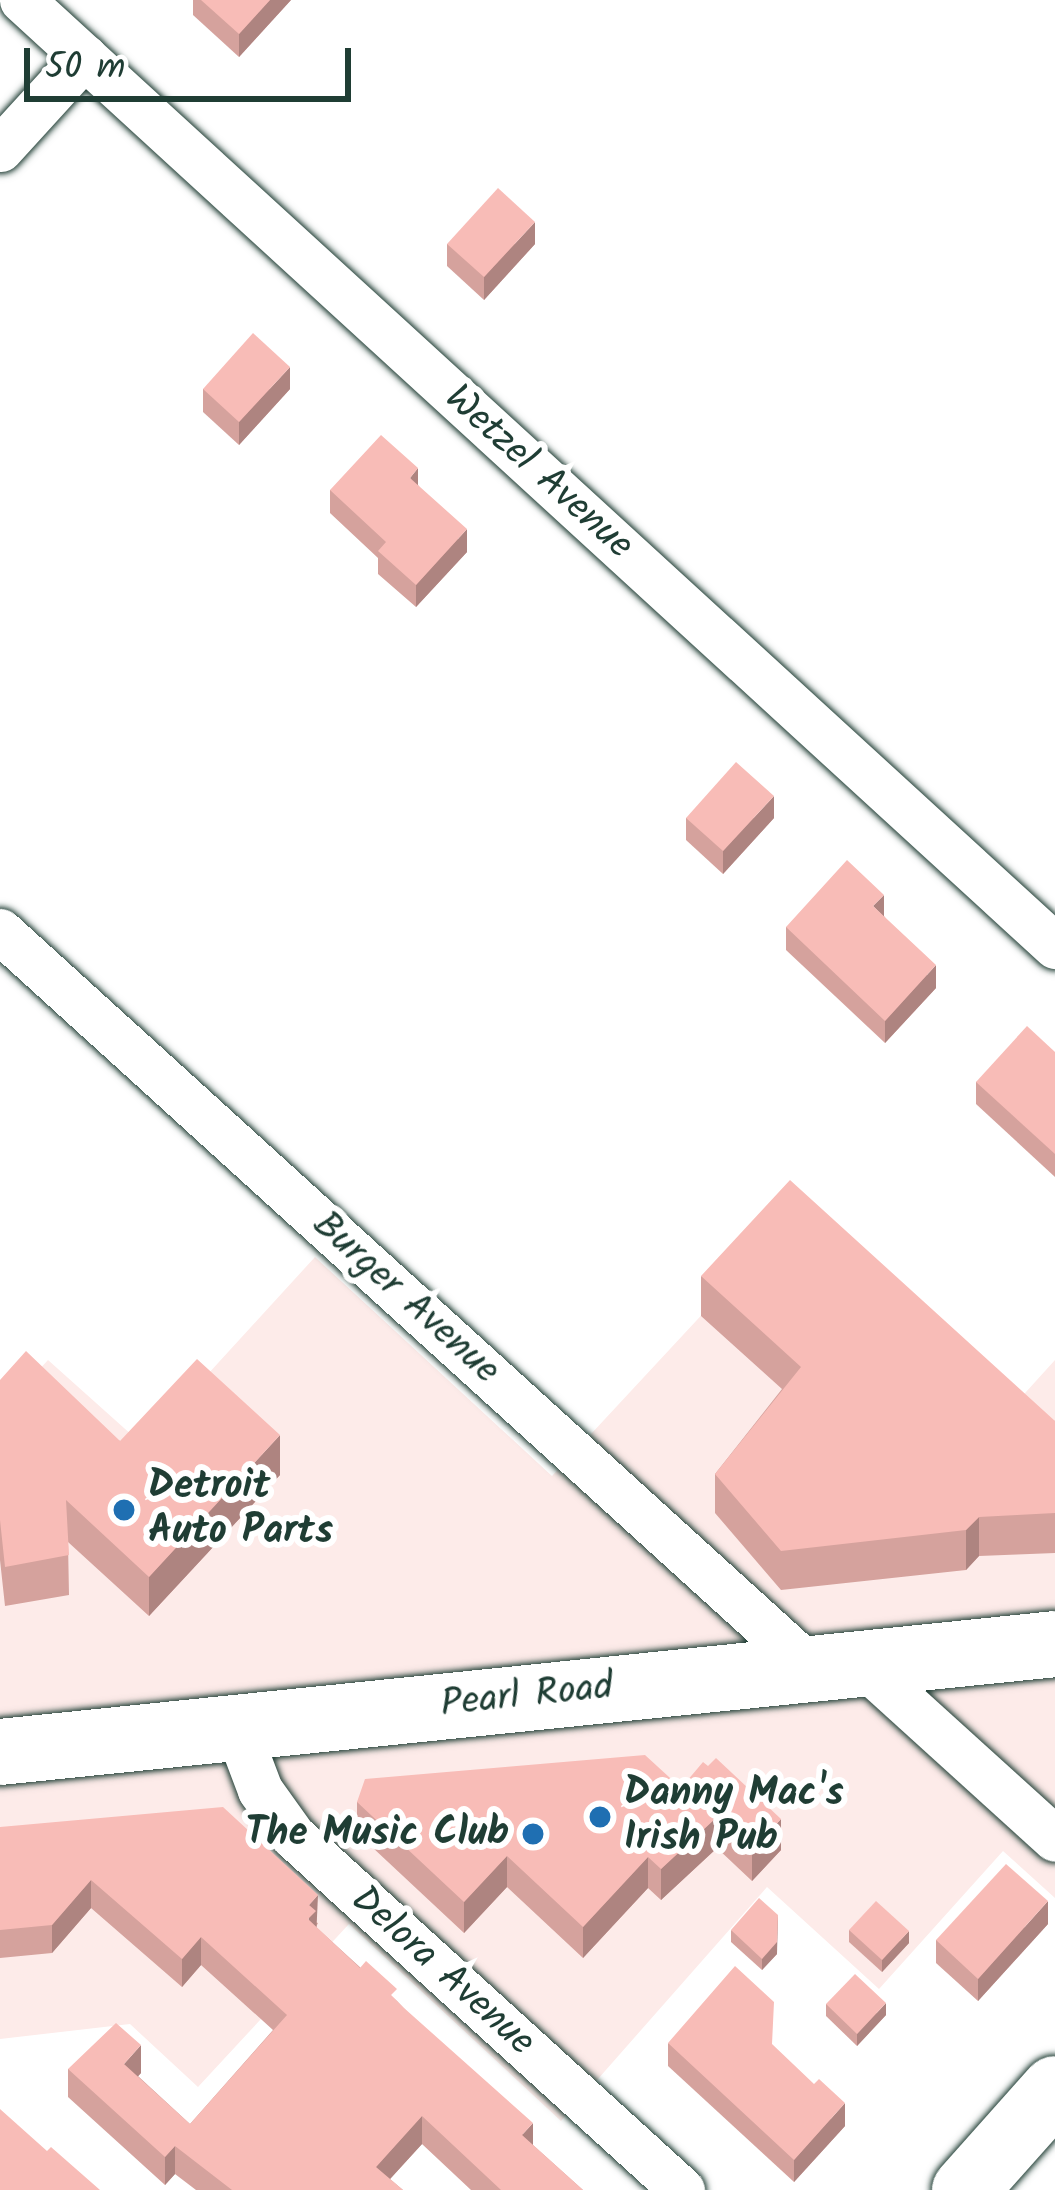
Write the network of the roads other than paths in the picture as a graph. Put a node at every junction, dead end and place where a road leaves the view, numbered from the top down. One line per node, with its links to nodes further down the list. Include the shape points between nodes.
1 (22, 0): 2 (street, Wetzel Avenue)
2 (84, 57): 3 (street); 5 (street, Wetzel Avenue)
3 (0, 149)
4 (0, 931): 7 (street, Burger Avenue)
5 (1055, 946)
6 (1055, 1644): 7 (main road, Pearl Road)
7 (835, 1664): 8 (main road, Pearl Road); 10 (street, Burger Avenue)
8 (237, 1729): 9 (main road, Pearl Road); 12 (street, Delora Avenue, via 260,1790 293,1836)
9 (0, 1752)
10 (1055, 1838)
11 (1055, 2089): 13 (main road)
12 (682, 2190)
13 (965, 2190)

